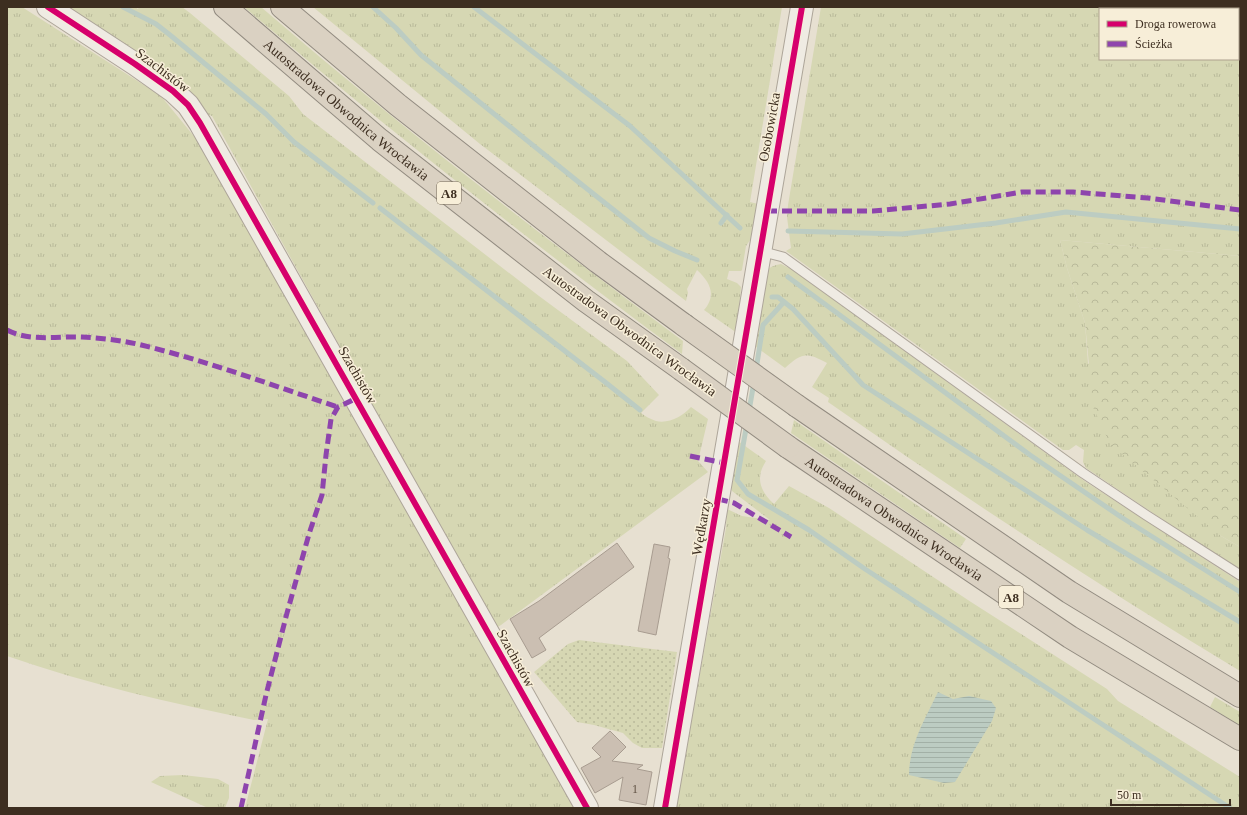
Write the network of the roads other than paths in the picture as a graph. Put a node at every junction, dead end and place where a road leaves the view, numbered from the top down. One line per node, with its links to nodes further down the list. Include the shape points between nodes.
1 (48, 7): 9 (street, Szachistów, via 135,64 188,105 357,398)
2 (225, 7): 8 (highway, Autostradowa Obwodnica Wrocławia / A8, bridge, via 380,140 586,301 788,447 1070,637)
3 (282, 7): 7 (highway, bridge, via 398,105 598,262 684,325 797,406 1069,592)
4 (802, 7): 5 (street, Osobowicka)
5 (760, 251): 6 (lane, via 783,257 1083,473); 10 (street, Wędkarzy)
6 (1240, 575)
7 (1240, 696)
8 (1240, 739)
9 (587, 808)
10 (665, 808)

